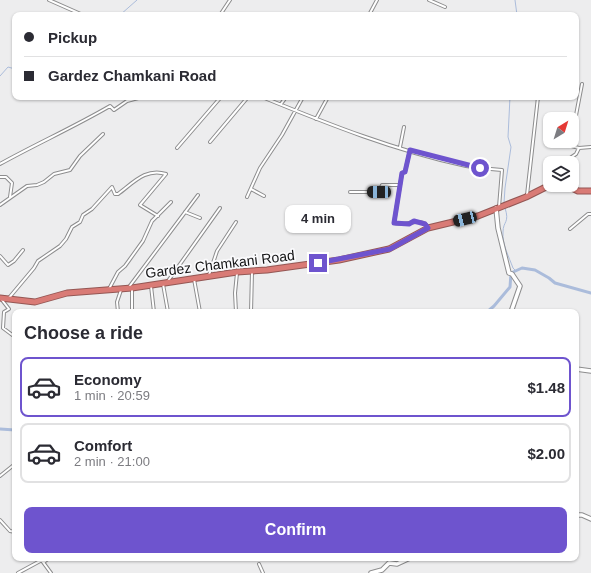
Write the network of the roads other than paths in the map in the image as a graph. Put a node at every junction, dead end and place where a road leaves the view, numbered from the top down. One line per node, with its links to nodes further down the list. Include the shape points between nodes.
1 (49, 0): 6 (street)
2 (230, 0): 7 (street)
3 (377, 0): 8 (street)
4 (429, 0): 5 (street)
5 (445, 7)
6 (76, 12)
7 (222, 12)
8 (370, 12)
9 (582, 84): 19 (street)
10 (131, 100): 33 (street, via 114,110 110,106)
11 (218, 100): 29 (street)
12 (245, 100): 26 (street)
13 (269, 100): 20 (street)
14 (284, 100): 20 (street)
15 (301, 100): 21 (street)
16 (326, 100): 23 (street)
17 (538, 100): 45 (street)
18 (579, 100): 22 (street)
19 (579, 100)
20 (281, 105): 21 (street)
21 (295, 110): 23 (street); 36 (street, via 260,168)
22 (577, 112)
23 (316, 120): 27 (street)
24 (404, 127): 27 (street)
25 (103, 134): 43 (street, via 80,156 70,170 54,174 37,185 27,186)
26 (210, 142)
27 (400, 147): 31 (street)
28 (591, 147): 30 (street)
29 (177, 148)
30 (579, 148): 32 (street)
31 (410, 150): 35 (street); 48 (street, via 466,166 502,170)
32 (573, 156)
33 (0, 164)
34 (0, 177): 43 (street, via 6,177 12,183)
35 (400, 185): 40 (street, via 382,185 379,192); 55 (street, via 394,224 409,224 416,221)
36 (251, 189): 42 (street); 44 (street)
37 (543, 189): 45 (highway, Gardez Chamkani Road)
38 (579, 191): 39 (highway)
39 (591, 191)
40 (350, 192)
41 (198, 195): 50 (street)
42 (264, 196)
43 (10, 197): 47 (street)
44 (247, 197)
45 (526, 198): 48 (highway, Gardez Chamkani Road)
46 (171, 202): 52 (street)
47 (0, 205)
48 (498, 207): 55 (highway, Gardez Chamkani Road, via 478,216); 77 (street, via 498,228 511,274 520,286)
49 (220, 208): 63 (street)
50 (185, 212): 53 (street); 65 (street)
51 (591, 214): 56 (street)
52 (158, 216): 66 (street, via 149,227 143,241 111,281); 69 (street, via 140,205 166,174 152,173 138,178 118,194 113,192 112,187 80,222 72,227 60,246 38,261)
53 (200, 218)
54 (236, 222): 61 (street, via 217,250)
55 (428, 228): 59 (highway, Gardez Chamkani Road, via 390,249 307,265)
56 (570, 229)
57 (23, 250): 58 (street, via 8,265)
58 (0, 256)
59 (252, 270): 60 (highway, Gardez Chamkani Road); 76 (street)
60 (237, 272): 61 (highway, Gardez Chamkani Road); 75 (street)
61 (209, 275): 62 (highway, Gardez Chamkani Road)
62 (194, 277): 63 (highway, Gardez Chamkani Road); 74 (street)
63 (165, 282): 64 (highway, Gardez Chamkani Road); 73 (street)
64 (150, 284): 65 (highway, Gardez Chamkani Road); 72 (street)
65 (130, 288): 67 (highway, Gardez Chamkani Road); 71 (street)
66 (108, 289): 67 (highway, Gardez Chamkani Road); 69 (highway, Gardez Chamkani Road, via 67,293 34,302)
67 (121, 289): 70 (street)
68 (0, 298): 69 (highway, Gardez Chamkani Road); 78 (street, via 9,309 4,312 3,328)
69 (8, 299)
70 (118, 309)
71 (132, 309)
72 (154, 309)
73 (168, 309)
74 (199, 309)
75 (236, 309)
76 (251, 309)
77 (512, 309)
78 (12, 335)
79 (579, 369): 80 (street)
80 (591, 371)
81 (12, 466): 82 (street)
82 (0, 476)
83 (579, 515): 84 (street)
84 (591, 519)
85 (0, 520): 86 (street)
86 (12, 531)
87 (41, 561): 91 (street)
88 (43, 561): 92 (street)
89 (404, 561): 94 (street, via 397,564 389,563 382,570)
90 (259, 564): 93 (street)
91 (18, 573)
92 (51, 573)
93 (263, 573)
94 (371, 573)

